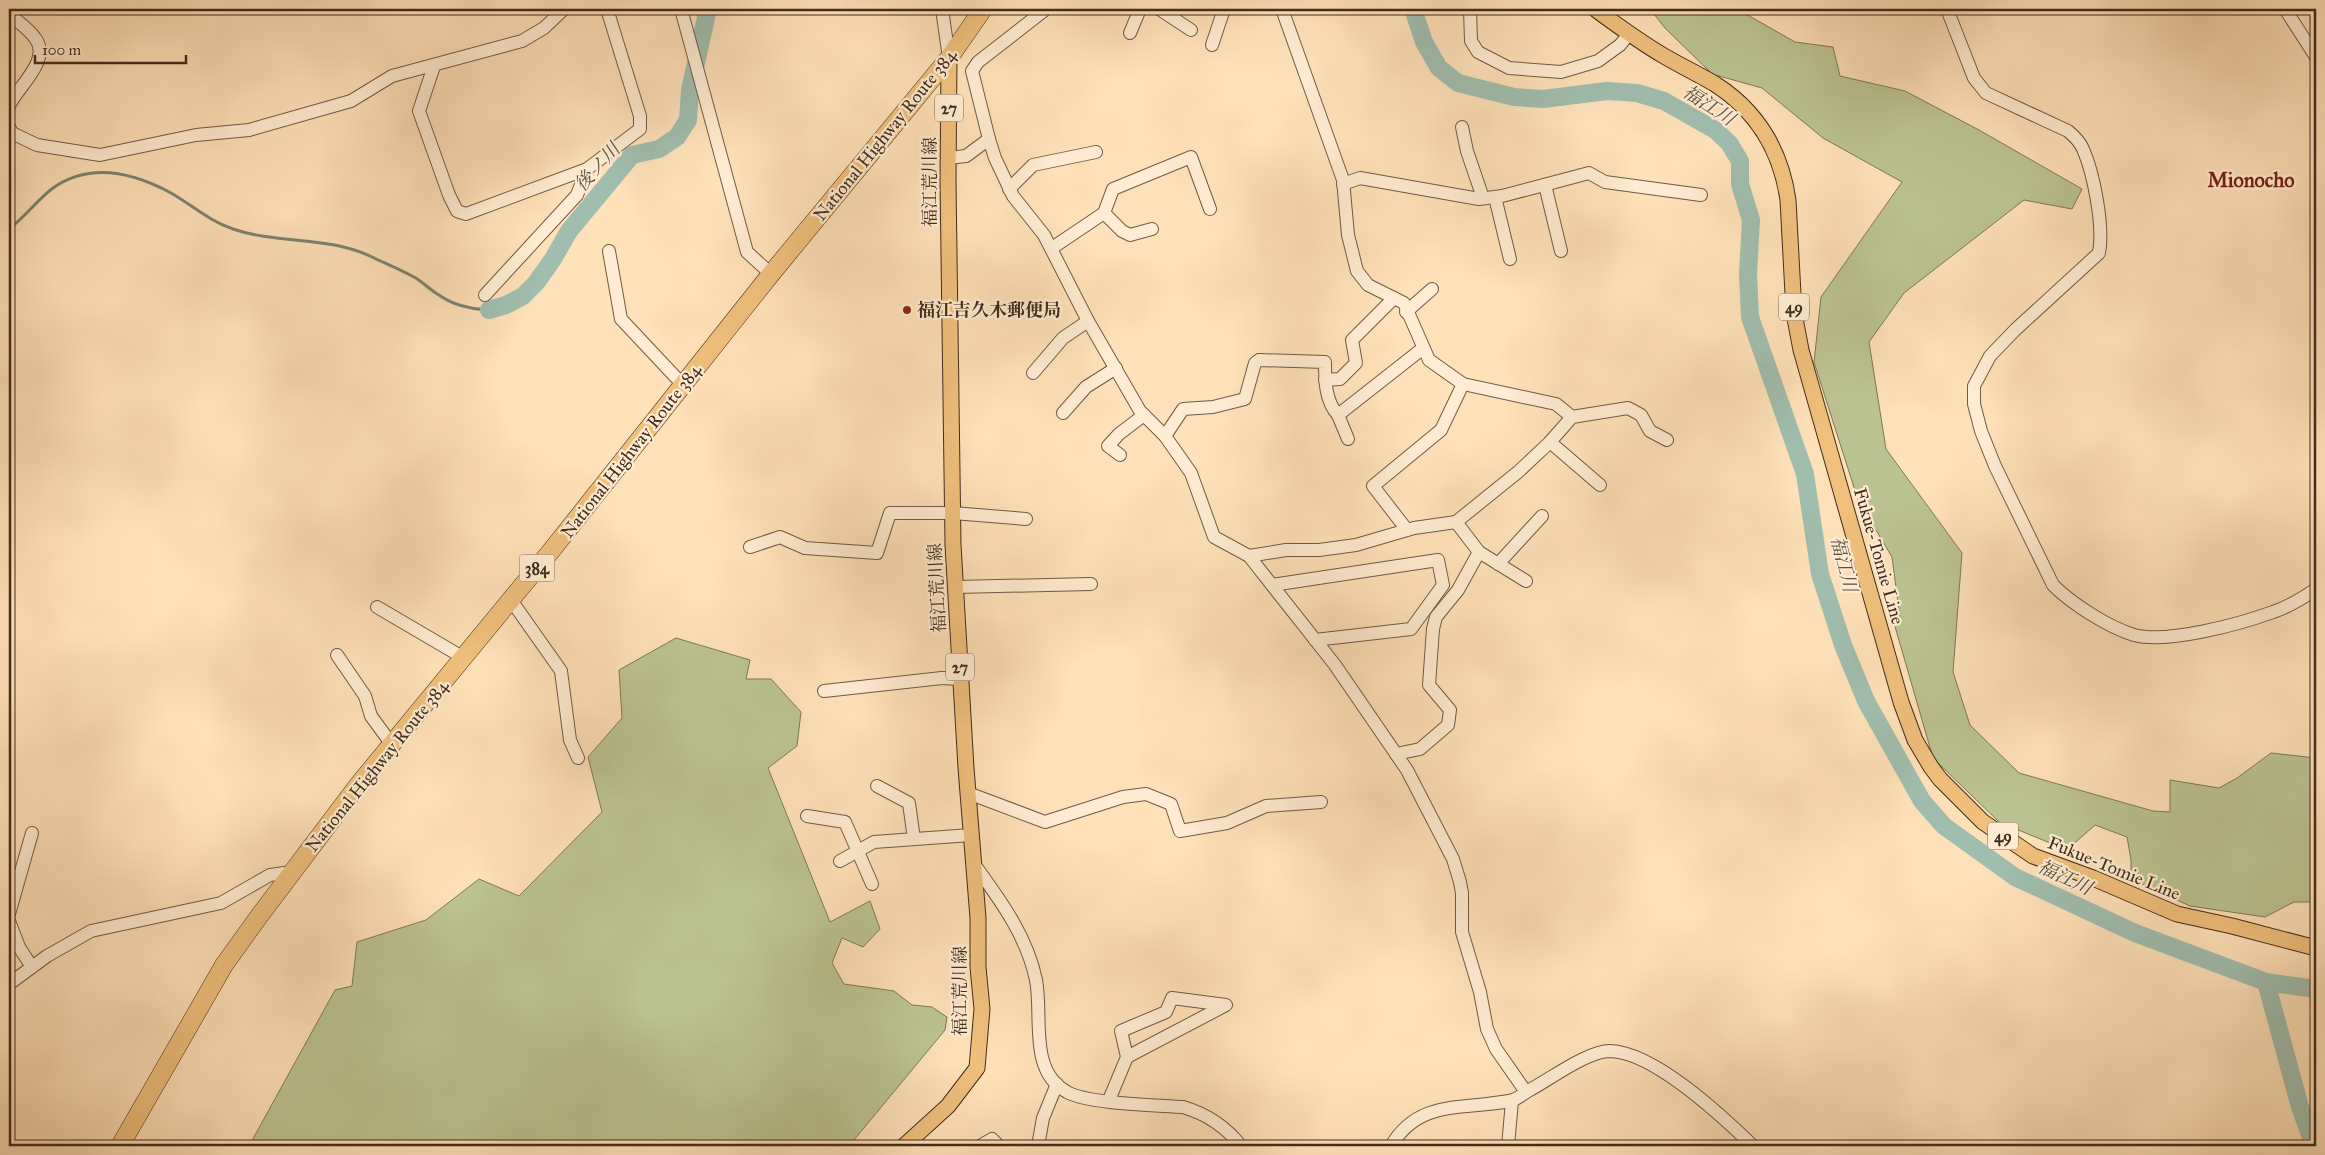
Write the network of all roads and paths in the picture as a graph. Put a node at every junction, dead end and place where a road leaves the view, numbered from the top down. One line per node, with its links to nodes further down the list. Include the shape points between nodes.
1 (564, 9): 22 (street, via 544,28 522,41)
2 (607, 9): 29 (street, via 640,116 640,129)
3 (681, 9): 42 (street, via 747,252)
4 (942, 9): 21 (street)
5 (982, 9): 21 (highway, National Highway Route 384 / 384)
6 (1046, 9): 26 (street, via 978,62 972,71)
7 (1140, 9): 17 (street)
8 (1160, 9): 16 (street)
9 (1224, 9): 19 (street)
10 (1282, 9): 30 (street)
11 (1470, 9): 18 (street, via 1472,41 1478,52 1510,68 1561,72 1598,61)
12 (1595, 9): 18 (main road, Fukue-Tomie Line / 49)
13 (1947, 9): 77 (street, via 1974,78 1986,93 2075,137 2083,149 2100,218 2098,253 1990,356 1974,386 1974,404 1984,440 2053,585 2063,595 2108,623 2134,635 2154,637 2232,624 2274,612)
14 (2285, 9): 20 (street)
15 (9, 14): 23 (street, via 34,36 41,47 41,55)
16 (1191, 30)
17 (1130, 33)
18 (1629, 34): 102 (main road, Fukue-Tomie Line / 49, via 1715,84 1737,101 1758,122 1781,167 1788,200 1794,313 1801,350 1898,693 1915,740 1931,767 1983,822 2033,856 2177,914)
19 (1212, 45)
20 (2316, 56)
21 (949, 58): 28 (main road, 福江荒川線 / 27); 42 (highway, National Highway Route 384 / 384)
22 (434, 66): 24 (street, via 392,76 351,101 249,130 196,135 100,155 37,145 12,133); 29 (street, via 419,110 457,211 466,214)
23 (9, 106)
24 (9, 127)
25 (1462, 127): 34 (street, via 1467,151)
26 (989, 140): 28 (street, via 966,156); 32 (street)
27 (1096, 152): 32 (street, via 1033,165)
28 (948, 158): 64 (main road, 福江荒川線 / 27)
29 (587, 169): 44 (street, via 577,195)
30 (1343, 184): 34 (street, via 1360,178); 45 (street, via 1348,235 1357,271 1368,285)
31 (1545, 185): 33 (street, via 1589,173 1605,182); 34 (street); 40 (street)
32 (1009, 189): 38 (street)
33 (1701, 195)
34 (1489, 198): 41 (street)
35 (1210, 209): 36 (street, via 1191,158 1113,189)
36 (1104, 213): 37 (street, via 1130,235); 38 (street)
37 (1152, 229)
38 (1052, 248): 47 (street)
39 (609, 250): 53 (street, via 621,319)
40 (1562, 251)
41 (1510, 259)
42 (771, 274): 53 (highway, National Highway Route 384 / 384)
43 (1432, 289): 46 (street)
44 (485, 295)
45 (1394, 298): 46 (street, via 1404,303); 51 (street, via 1352,340 1356,363 1340,379)
46 (1406, 312): 48 (street)
47 (1088, 321): 49 (street); 50 (street, via 1063,338)
48 (1422, 349): 52 (street, via 1429,360); 56 (street)
49 (1116, 368): 54 (street, via 1086,387); 55 (street)
50 (1033, 373)
51 (1325, 380): 56 (street, via 1332,409); 58 (street, via 1325,362 1259,360 1255,363 1244,399 1213,407 1183,408)
52 (1463, 384): 57 (street, via 1556,404); 68 (street, via 1441,430 1373,486)
53 (683, 385): 78 (highway, National Highway Route 384 / 384)
54 (1063, 412)
55 (1144, 415): 58 (street); 62 (street, via 1108,446)
56 (1338, 415): 59 (street)
57 (1572, 418): 60 (street, via 1628,408 1641,415 1650,431); 61 (street)
58 (1165, 436): 71 (street, via 1192,474 1214,537)
59 (1348, 439)
60 (1667, 440)
61 (1550, 442): 63 (street); 67 (street)
62 (1120, 455)
63 (1600, 485)
64 (953, 513): 66 (street); 69 (street, via 890,513 877,553 805,548 780,537); 76 (main road, 福江荒川線 / 27)
65 (1542, 516): 72 (street)
66 (1026, 519)
67 (1456, 522): 68 (street); 70 (street)
68 (1407, 530): 71 (street, via 1356,545)
69 (750, 547)
70 (1479, 552): 72 (street); 86 (street, via 1458,590 1436,617 1433,629 1430,685 1450,710 1448,725 1420,749)
71 (1248, 556): 75 (street)
72 (1498, 564): 73 (street)
73 (1526, 582)
74 (1091, 584): 76 (street)
75 (1272, 585): 80 (street); 80 (street, via 1438,560 1443,584 1411,629)
76 (956, 587): 83 (main road, 福江荒川線 / 27)
77 (2316, 589)
78 (511, 600): 82 (highway, National Highway Route 384 / 384); 87 (street, via 561,671 570,740)
79 (377, 607): 82 (street)
80 (1315, 640): 86 (street)
81 (337, 655): 85 (street, via 365,696 371,716)
82 (464, 658): 85 (highway, National Highway Route 384 / 384)
83 (961, 679): 84 (street, via 942,678); 89 (main road, 福江荒川線 / 27)
84 (824, 691)
85 (392, 746): 98 (highway, National Highway Route 384 / 384)
86 (1396, 754): 107 (street, via 1453,860 1462,893 1462,932 1478,984 1487,1029 1506,1065)
87 (578, 758)
88 (877, 786): 94 (street, via 909,803)
89 (968, 793): 90 (street, via 1045,822 1146,794 1171,804 1180,831 1227,823 1266,806); 93 (main road, 福江荒川線 / 27)
90 (1322, 802)
91 (808, 816): 95 (street, via 845,822)
92 (32, 833): 100 (street)
93 (971, 836): 94 (street); 97 (main road, 福江荒川線 / 27)
94 (914, 839): 95 (street, via 874,842)
95 (858, 851): 96 (street); 99 (street)
96 (840, 861)
97 (974, 864): 106 (street, via 1026,946 1036,982 1039,1044 1047,1071); 111 (main road, 福江荒川線 / 27, via 982,1009 977,1068 948,1106)
98 (292, 872): 103 (street, via 270,875 221,903 91,931); 110 (highway, National Highway Route 384 / 384, via 224,965)
99 (872, 884)
100 (9, 914)
101 (9, 921): 103 (street, via 18,947)
102 (2316, 948)
103 (32, 967): 104 (street)
104 (9, 983)
105 (1127, 1057): 105 (street, via 1193,1022 1226,1005 1172,998 1166,1012 1121,1031); 108 (street)
106 (1057, 1084): 108 (street, via 1079,1097); 114 (street, via 1043,1118)
107 (1526, 1092): 109 (street); 118 (street, via 1592,1055 1620,1052 1696,1093)
108 (1109, 1100): 115 (street, via 1196,1111 1219,1124)
109 (1512, 1101): 116 (street, via 1423,1114 1410,1122); 117 (street)
110 (120, 1146)
111 (904, 1146)
112 (980, 1146): 113 (street, via 992,1139)
113 (999, 1146)
114 (1038, 1146)
115 (1241, 1146)
116 (1391, 1146)
117 (1508, 1146)
118 (1753, 1146)

